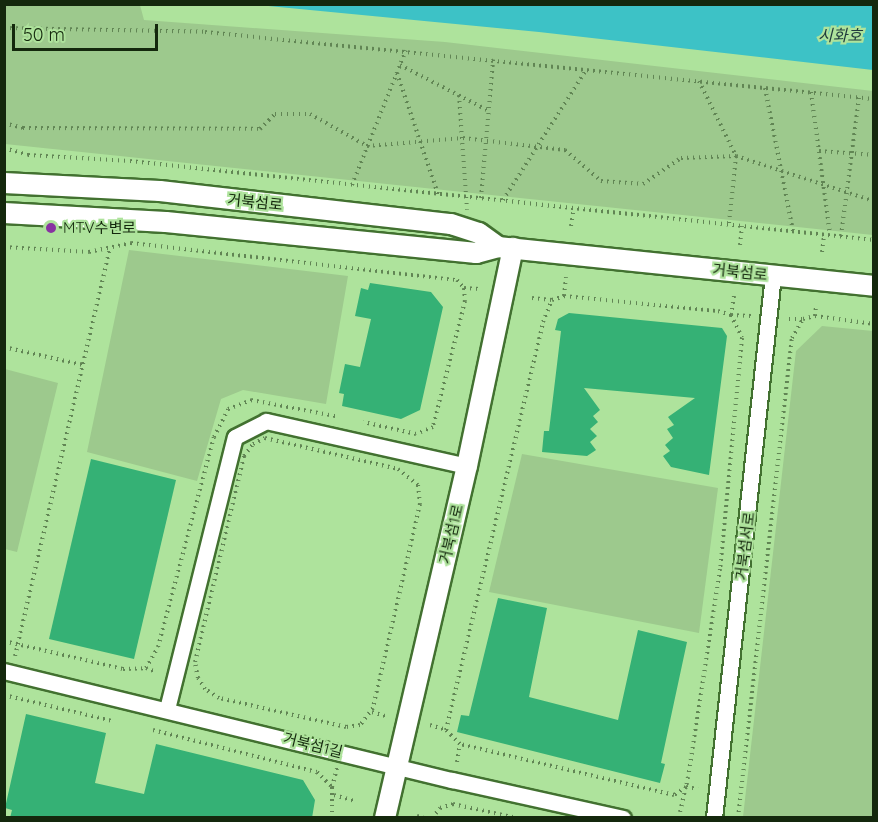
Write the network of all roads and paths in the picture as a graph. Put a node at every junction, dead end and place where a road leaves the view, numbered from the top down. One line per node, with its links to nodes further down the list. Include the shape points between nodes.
1 (4, 28): 2 (path, via 205,32)
2 (406, 50): 3 (path); 4 (path)
3 (493, 60): 5 (path); 13 (path)
4 (400, 65): 6 (path); 10 (path)
5 (586, 70): 7 (path); 19 (path)
6 (397, 73): 17 (path); 18 (path)
7 (699, 81): 8 (path); 24 (path)
8 (765, 88): 9 (path); 25 (path)
9 (811, 92): 11 (path); 21 (path)
10 (459, 95): 13 (path); 15 (path)
11 (859, 97): 12 (path); 22 (path)
12 (873, 99)
13 (489, 111): 16 (path)
14 (4, 123): 18 (path, via 23,128 260,129 275,114 310,114)
15 (463, 138): 16 (path); 17 (path); 31 (path)
16 (486, 141): 19 (path); 32 (path)
17 (420, 142): 18 (path); 29 (path)
18 (367, 146): 27 (path)
19 (537, 147): 24 (path, via 565,150 601,181 643,184 681,158); 33 (path)
20 (4, 148): 27 (path, via 28,155 130,161)
21 (819, 151): 22 (path); 28 (path)
22 (852, 153): 23 (path); 30 (path)
23 (873, 155)
24 (736, 156): 25 (path); 38 (path)
25 (782, 172): 28 (path); 41 (path)
26 (4, 183): 49 (street, 거북섬로, via 160,192 451,224 480,233)
27 (352, 185): 29 (path)
28 (824, 186): 30 (path); 43 (path)
29 (438, 194): 31 (path)
30 (846, 194): 34 (path); 44 (path)
31 (469, 197): 32 (path); 37 (path)
32 (481, 198): 33 (path)
33 (503, 200): 35 (path)
34 (873, 201)
35 (574, 208): 38 (path); 39 (path)
36 (4, 213): 49 (street, 거북섬로, via 154,221 476,253)
37 (467, 213)
38 (729, 224): 40 (path)
39 (572, 226)
40 (742, 226): 41 (path); 46 (path)
41 (794, 231): 42 (path)
42 (824, 234): 43 (path); 50 (path)
43 (830, 235): 44 (path)
44 (841, 236): 45 (path)
45 (873, 240)
46 (740, 245)
47 (4, 247): 48 (path, via 89,252)
48 (110, 248): 54 (path, via 131,243 439,277 457,280); 68 (path)
49 (505, 248): 51 (street, 거북섬로); 73 (street, 거북섬1로)
50 (822, 252)
51 (773, 275): 53 (street, 거북섬로); 116 (street, 거북섬서로)
52 (566, 277): 56 (path)
53 (873, 286)
54 (464, 288): 55 (path); 71 (path, via 465,301 438,418)
55 (480, 289)
56 (564, 296): 59 (path); 61 (path)
57 (734, 296): 61 (path)
58 (532, 298): 59 (path)
59 (552, 300): 93 (path, via 543,322)
60 (816, 307): 63 (path)
61 (731, 315): 62 (path); 100 (path, via 742,339 722,546)
62 (751, 316)
63 (815, 316): 65 (path); 66 (path)
64 (789, 319): 65 (path)
65 (803, 319): 104 (path, via 795,327 789,351 779,422)
66 (873, 324)
67 (4, 347): 68 (path)
68 (83, 365): 77 (path)
69 (335, 416): 79 (path, via 251,400 228,409 214,437 158,647)
70 (363, 422): 71 (path, via 416,434)
71 (428, 432): 72 (path)
72 (426, 441)
73 (467, 466): 86 (street, via 266,421 235,437); 97 (street, 거북섬1로)
74 (419, 471): 75 (path)
75 (417, 482): 83 (path, via 398,469 278,440 265,438 253,444 244,456 195,662); 87 (path, via 420,504)
76 (4, 641): 77 (path)
77 (18, 644): 78 (path); 79 (path, via 123,669)
78 (15, 657)
79 (146, 668): 81 (path)
80 (4, 671): 86 (street, 거북섬1길)
81 (156, 672)
82 (191, 679): 83 (path)
83 (200, 681): 91 (path, via 219,698)
84 (7, 687): 85 (path)
85 (5, 696): 89 (path)
86 (167, 709): 97 (street, 거북섬1길)
87 (372, 712): 88 (path); 91 (path, via 360,725)
88 (385, 716)
89 (112, 721)
90 (430, 725): 93 (path)
91 (346, 727): 94 (path)
92 (153, 730): 99 (path, via 306,768 328,779)
93 (446, 730): 95 (path)
94 (345, 735)
95 (460, 744): 96 (path); 100 (path, via 660,794 674,795)
96 (457, 762)
97 (397, 766): 111 (street, 거북섬1로); 115 (street, 거북섬1길)
98 (337, 767): 99 (path)
99 (332, 787): 103 (path)
100 (686, 787): 101 (path); 108 (path)
101 (698, 789)
102 (735, 793): 104 (path)
103 (334, 795): 106 (path); 110 (path)
104 (742, 795): 117 (path)
105 (448, 796): 107 (path)
106 (355, 801)
107 (446, 805): 113 (path); 114 (path, via 464,805)
108 (681, 812)
109 (417, 816): 112 (path)
110 (332, 818)
111 (385, 818)
112 (424, 818)
113 (432, 818)
114 (518, 818)
115 (623, 818)
116 (714, 818)
117 (738, 818)

